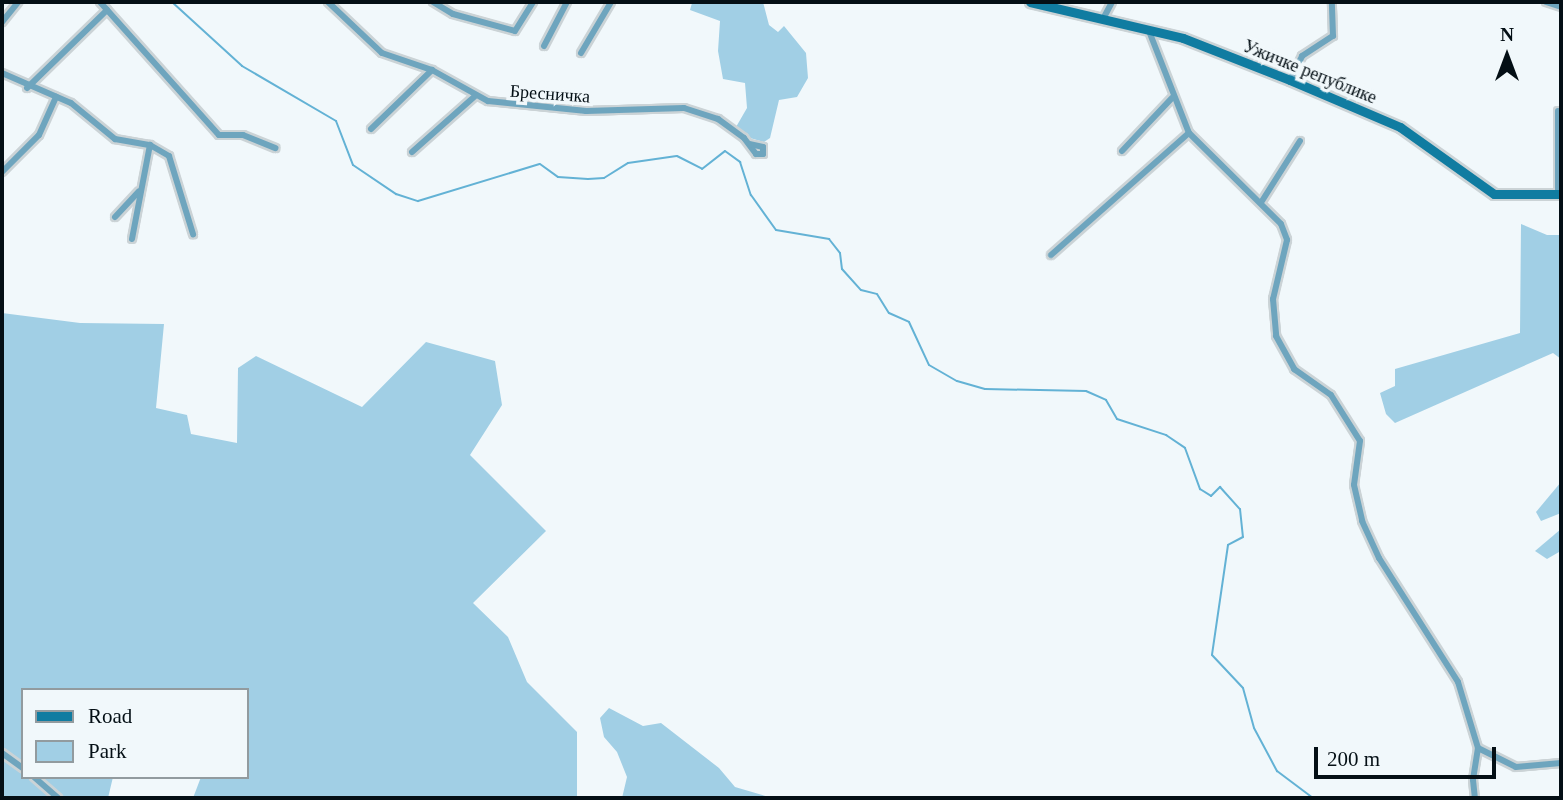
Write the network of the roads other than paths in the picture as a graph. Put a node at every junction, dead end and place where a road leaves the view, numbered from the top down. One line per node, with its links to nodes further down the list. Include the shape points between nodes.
1 (18, 2): 15 (street)
2 (100, 2): 13 (street)
3 (328, 2): 19 (street, Бресничка, via 378,49)
4 (433, 2): 5 (street, via 469,20 518,30)
5 (533, 2)
6 (568, 2): 17 (street)
7 (611, 2): 18 (street)
8 (1030, 2): 14 (street, Ужичке републике)
9 (1112, 2): 14 (street)
10 (1332, 2): 21 (street, via 1333,36 1302,56)
11 (1546, 2): 12 (street)
12 (1561, 7)
13 (107, 10): 22 (street); 32 (street, via 219,135 243,135)
14 (1103, 19): 16 (street, Ужичке републике)
15 (2, 22)
16 (1149, 31): 21 (street, Ужичке републике, via 1183,38); 25 (street)
17 (544, 46)
18 (581, 53)
19 (432, 70): 23 (street, Бресничка); 27 (street)
20 (2, 73): 22 (street)
21 (1290, 80): 37 (street, Ужичке републике, via 1400,127 1494,194)
22 (27, 88): 24 (street)
23 (475, 96): 31 (street, Бресничка, via 500,105 586,111 684,108 718,119); 34 (street)
24 (56, 97): 30 (street, via 76,106 115,139); 35 (street, via 39,135)
25 (1172, 98): 28 (street); 33 (street)
26 (1558, 111): 37 (street)
27 (371, 129)
28 (1189, 133): 38 (street); 42 (street)
29 (1300, 141): 38 (street)
30 (150, 145): 36 (street); 40 (street, via 172,160)
31 (750, 145)
32 (276, 148)
33 (1122, 151)
34 (412, 152)
35 (2, 172)
36 (139, 191): 39 (street); 41 (street)
37 (1560, 195)
38 (1262, 201): 43 (street, via 1287,240 1273,299 1276,336 1294,369 1331,395 1360,441 1354,485 1362,522 1379,558 1458,682)
39 (115, 217)
40 (193, 234)
41 (132, 239)
42 (1051, 255)
43 (1478, 748): 45 (street, via 1516,767); 49 (street)
44 (2, 753): 46 (street)
45 (1561, 763)
46 (21, 767)
47 (36, 779): 48 (street)
48 (58, 798)
49 (1475, 798)

